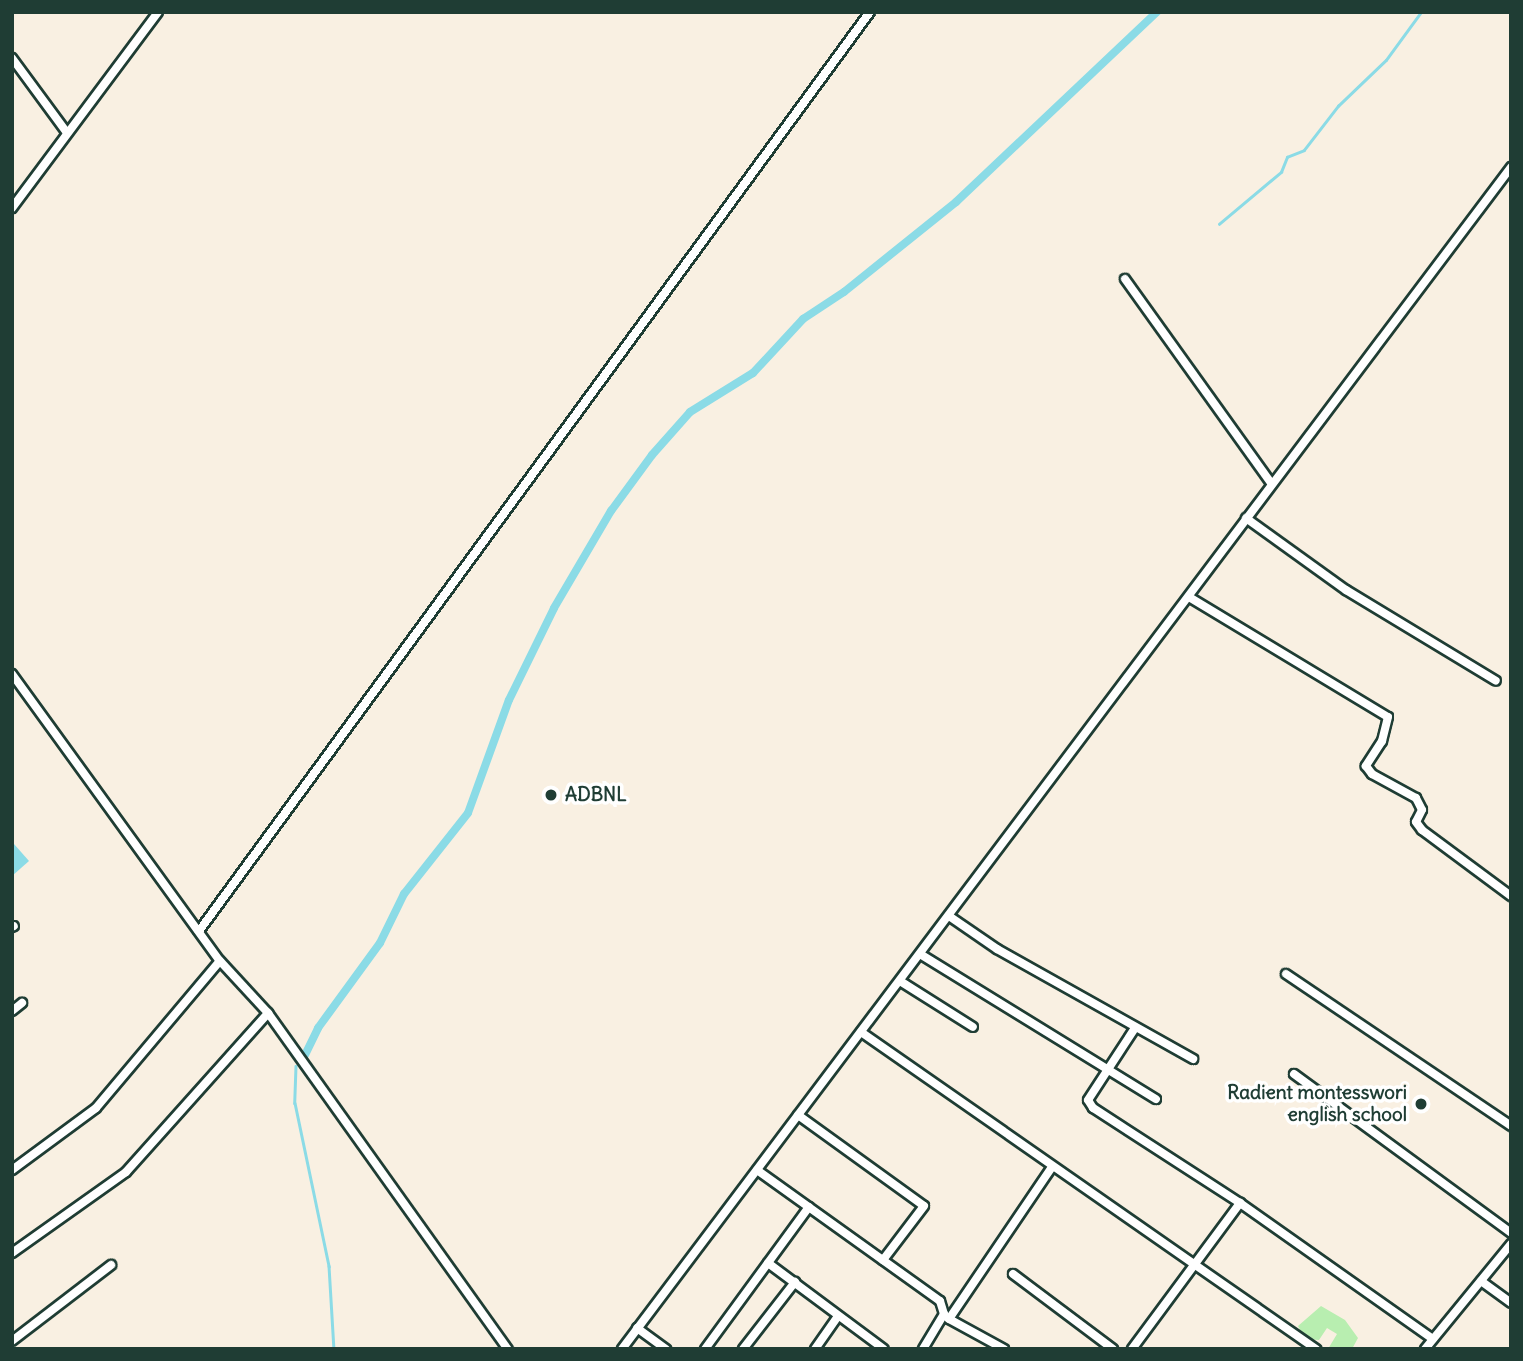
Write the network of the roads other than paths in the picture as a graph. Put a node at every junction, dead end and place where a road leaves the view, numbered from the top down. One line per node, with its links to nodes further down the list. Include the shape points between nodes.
1 (158, 12): 4 (street)
2 (870, 12): 15 (street)
3 (12, 58): 4 (street)
4 (67, 133): 6 (street)
5 (1511, 167): 8 (street)
6 (12, 208)
7 (1125, 279): 8 (street)
8 (1271, 483): 9 (street)
9 (1246, 518): 10 (street); 12 (street, via 1346,590)
10 (1189, 597): 13 (street, via 1388,717 1390,723 1366,766 1372,774 1416,798 1422,810 1416,822 1422,830); 14 (street)
11 (12, 674): 15 (street)
12 (1496, 681)
13 (1511, 896)
14 (949, 916): 16 (street); 24 (street, via 997,949 1108,1008)
15 (199, 931): 17 (street)
16 (920, 954): 19 (street); 27 (street)
17 (220, 961): 22 (street); 33 (street, via 96,1108)
18 (1286, 974): 31 (street)
19 (900, 981): 23 (street); 25 (street)
20 (22, 1003): 21 (street)
21 (12, 1011)
22 (268, 1013): 39 (street, via 126,1172); 53 (street)
23 (973, 1027)
24 (1135, 1028): 26 (street); 27 (street)
25 (861, 1032): 30 (street); 32 (street)
26 (1193, 1059)
27 (1107, 1068): 29 (street); 35 (street, via 1088,1100 1093,1108)
28 (1294, 1074): 37 (street)
29 (1156, 1099)
30 (798, 1115): 34 (street); 40 (street, via 924,1206)
31 (1511, 1126)
32 (1052, 1167): 42 (street); 49 (street)
33 (12, 1170)
34 (757, 1170): 36 (street); 50 (street)
35 (1240, 1203): 42 (street); 51 (street)
36 (809, 1207): 40 (street); 41 (street)
37 (1511, 1233)
38 (1511, 1244): 45 (street)
39 (12, 1254)
40 (883, 1260): 49 (street, via 940,1301)
41 (768, 1263): 46 (street); 56 (street)
42 (1196, 1263): 63 (street); 64 (street)
43 (111, 1265): 52 (street)
44 (1013, 1274): 62 (street)
45 (1481, 1281): 47 (street); 51 (street)
46 (795, 1282): 48 (street); 57 (street)
47 (1511, 1303)
48 (838, 1316): 58 (street); 59 (street)
49 (947, 1316): 60 (street); 61 (street)
50 (637, 1328): 54 (street); 55 (street)
51 (1433, 1339): 65 (street)
52 (12, 1341)
53 (508, 1349)
54 (622, 1349)
55 (666, 1349)
56 (705, 1349)
57 (743, 1349)
58 (815, 1349)
59 (884, 1349)
60 (923, 1349)
61 (1004, 1349)
62 (1113, 1349)
63 (1132, 1349)
64 (1317, 1349)
65 (1425, 1349)

